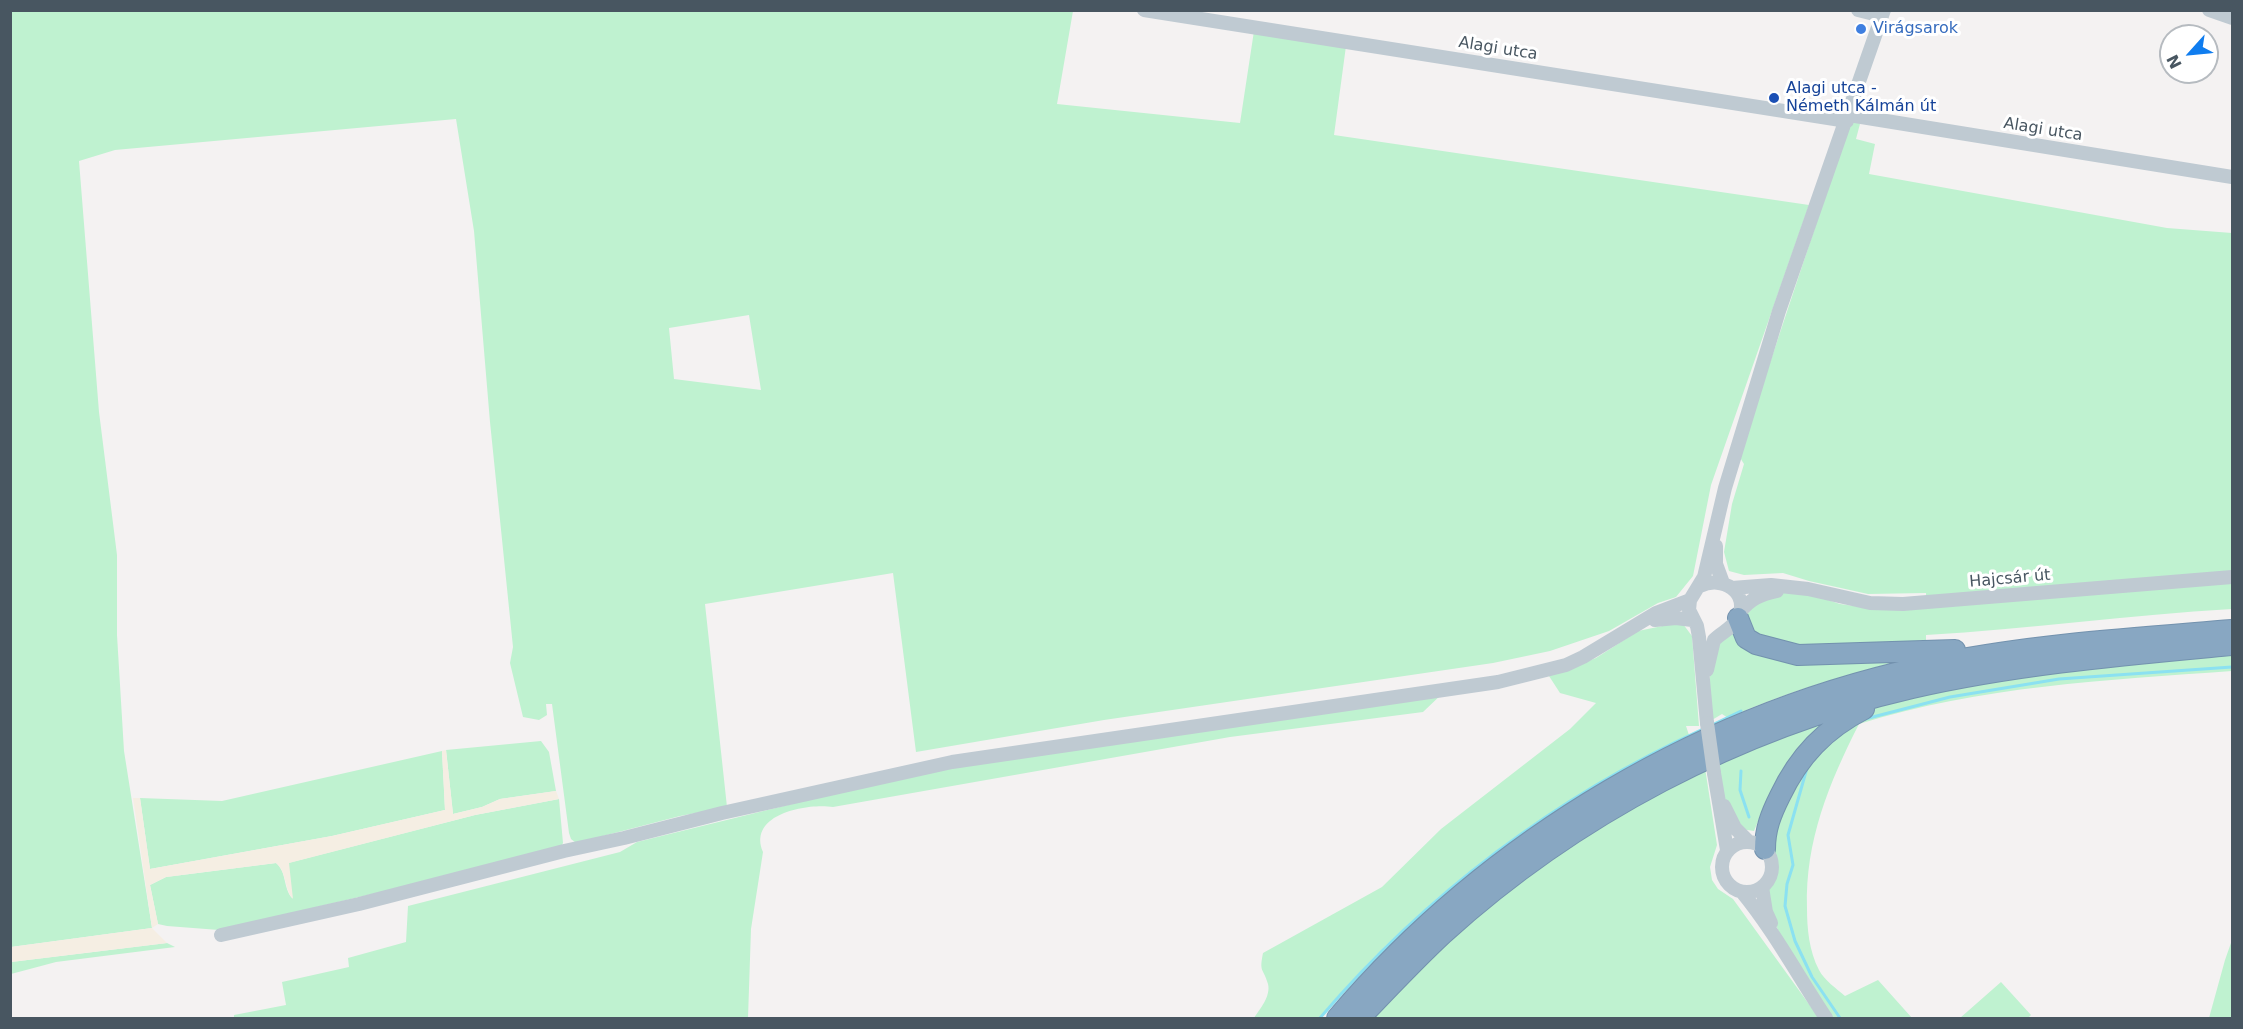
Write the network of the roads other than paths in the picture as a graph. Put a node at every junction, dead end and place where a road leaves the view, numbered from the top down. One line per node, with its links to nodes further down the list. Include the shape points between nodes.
1 (1144, 10): 5 (street, Alagi utca)
2 (1858, 10): 4 (street)
3 (2209, 10): 6 (street)
4 (1883, 13): 7 (street)
5 (1228, 17): 7 (street, Alagi utca)
6 (2232, 18)
7 (1848, 118): 8 (street, Alagi utca); 9 (street, via 1779,311)
8 (2232, 177)
9 (1717, 520): 11 (street, via 1716,564); 12 (street)
10 (2232, 577): 13 (street, Hajcsár út, via 1903,604 1870,603)
11 (1727, 585): 12 (street, via 1715,581); 13 (street, Hajcsár út); 15 (street, via 1740,603)
12 (1700, 586): 14 (street)
13 (1791, 588): 15 (street, Hajcsár út, via 1759,595)
14 (1690, 600): 16 (street, via 1689,610); 17 (street)
15 (1739, 615): 19 (street, via 1734,625); 21 (highway, via 1746,638 1798,655)
16 (1695, 623): 17 (street, via 1676,618); 19 (street, via 1704,631); 22 (street)
17 (1635, 625): 29 (street, via 1566,665 1508,680 952,762 722,813 360,904)
18 (2232, 630): 21 (highway)
19 (1721, 632): 22 (street, via 1711,647)
20 (2232, 645): 23 (highway, via 2076,660 1975,675)
21 (2027, 648): 31 (highway, via 1938,663 1836,690 1761,716 1655,765 1579,808 1480,879 1387,964)
22 (1704, 690): 24 (street, bridge)
23 (1897, 692): 25 (highway, via 1845,719 1808,751 1785,785); 32 (highway, via 1808,718 1725,751 1588,824 1459,920)
24 (1719, 796): 25 (street, via 1735,828); 26 (street)
25 (1756, 845): 26 (street, via 1733,845); 27 (street, via 1772,864)
26 (1727, 850): 28 (street, via 1722,862 1723,875 1730,886)
27 (1762, 887): 28 (street); 30 (street, via 1766,912)
28 (1742, 892): 30 (street)
29 (221, 934)
30 (1778, 942): 33 (street)
31 (1337, 1018)
32 (1360, 1018)
33 (1826, 1018)

